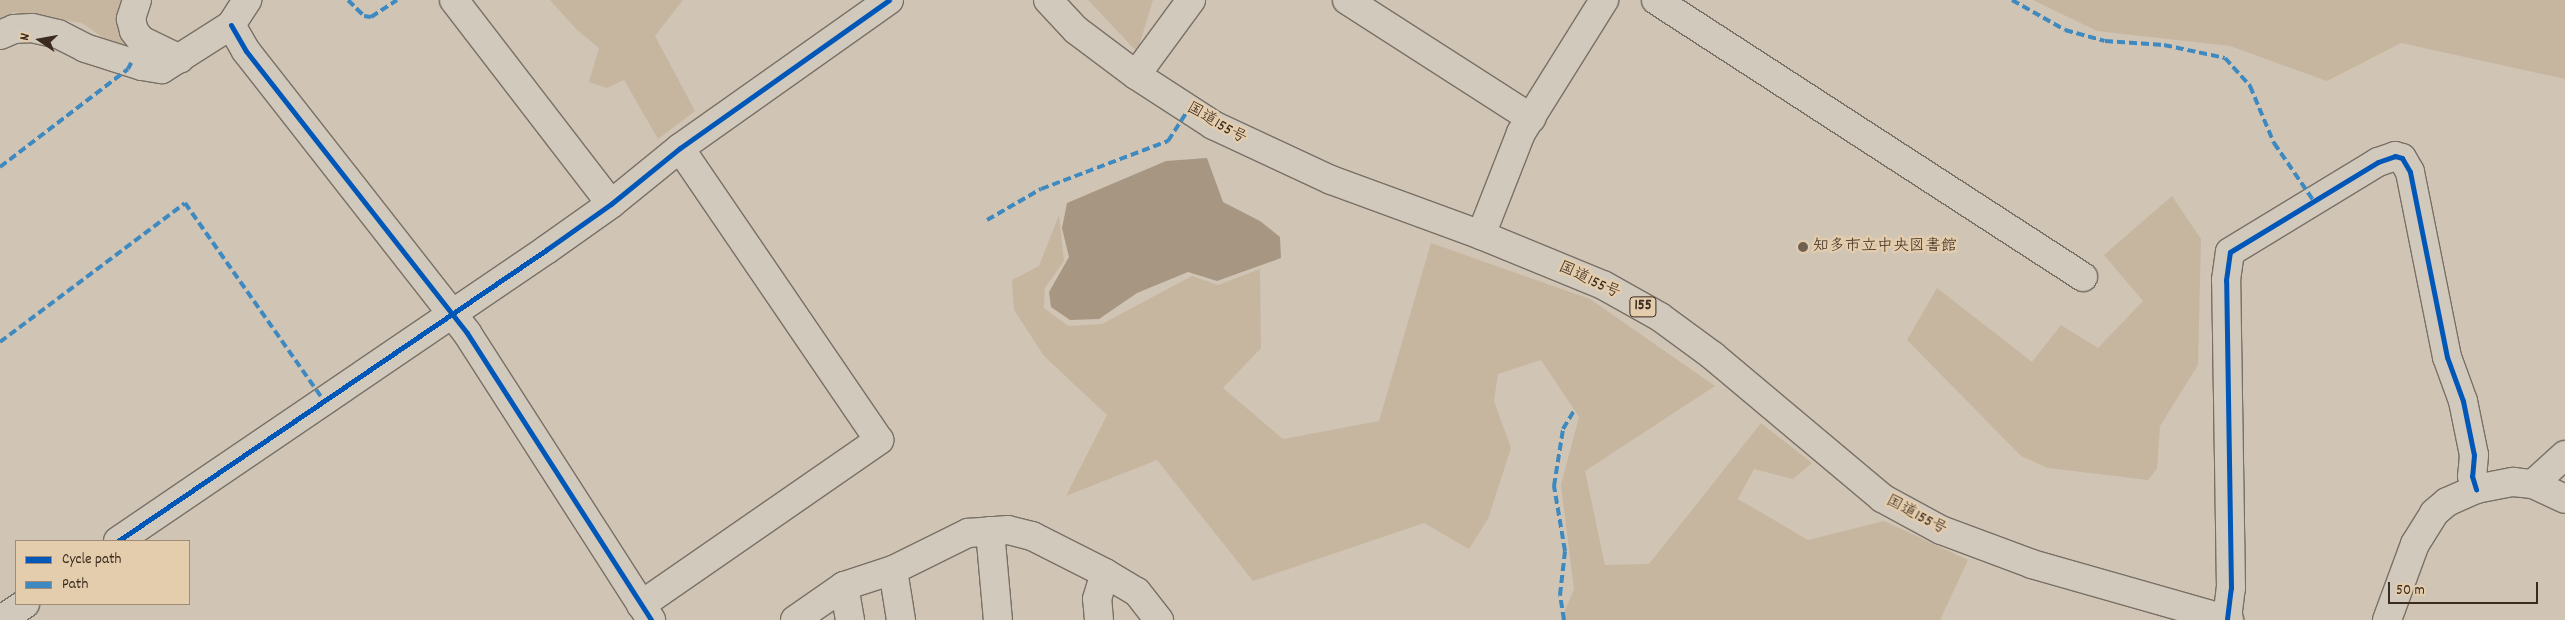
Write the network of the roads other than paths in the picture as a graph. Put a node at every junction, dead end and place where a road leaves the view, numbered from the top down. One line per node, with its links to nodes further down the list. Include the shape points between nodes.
1 (137, 0): 12 (main road, via 131,19 140,40)
2 (246, 0): 10 (main road)
3 (454, 0): 16 (main road)
4 (889, 0): 15 (main road)
5 (1048, 0): 13 (main road, 国道155号 / 155, via 1076,30)
6 (1191, 0): 13 (main road)
7 (1347, 0): 14 (main road)
8 (1604, 0): 14 (main road)
9 (1656, 0): 18 (main road)
10 (230, 25): 12 (main road); 19 (main road, via 246,50)
11 (0, 35): 12 (main road, via 14,29 32,28 58,34 131,63 162,69)
12 (180, 59)
13 (1136, 75): 17 (main road, 国道155号 / 155, via 1213,125 1259,148 1331,180)
14 (1530, 118): 17 (main road, via 1521,133)
15 (680, 148): 16 (main road); 30 (main road, via 879,440)
16 (611, 204): 19 (main road)
17 (1482, 235): 38 (main road, 国道155号 / 155, via 1603,284 1660,317 1713,356 1882,498 1941,530 2032,564)
18 (2083, 277)
19 (452, 314): 25 (main road); 30 (main road)
20 (2565, 455): 21 (main road)
21 (2533, 484): 22 (main road, via 2513,482); 23 (main road)
22 (2476, 489): 38 (main road, via 2472,476 2474,455 2463,401 2447,357 2410,172 2402,158 2395,156 2378,162 2230,252 2226,280 2231,588); 39 (main road, via 2447,502 2423,527)
23 (2565, 499)
24 (990, 530): 26 (main road, via 968,533); 27 (main road, via 1008,530 1032,536); 35 (main road)
25 (119, 540)
26 (893, 570): 28 (main road); 34 (main road)
27 (1105, 573): 36 (main road, via 1097,599); 37 (main road, via 1137,592)
28 (844, 586): 32 (main road); 33 (main road)
29 (24, 605): 31 (main road)
30 (646, 612)
31 (1, 620)
32 (795, 620)
33 (850, 620)
34 (901, 620)
35 (998, 620)
36 (1100, 620)
37 (1159, 620)
38 (2228, 620)
39 (2387, 620)

